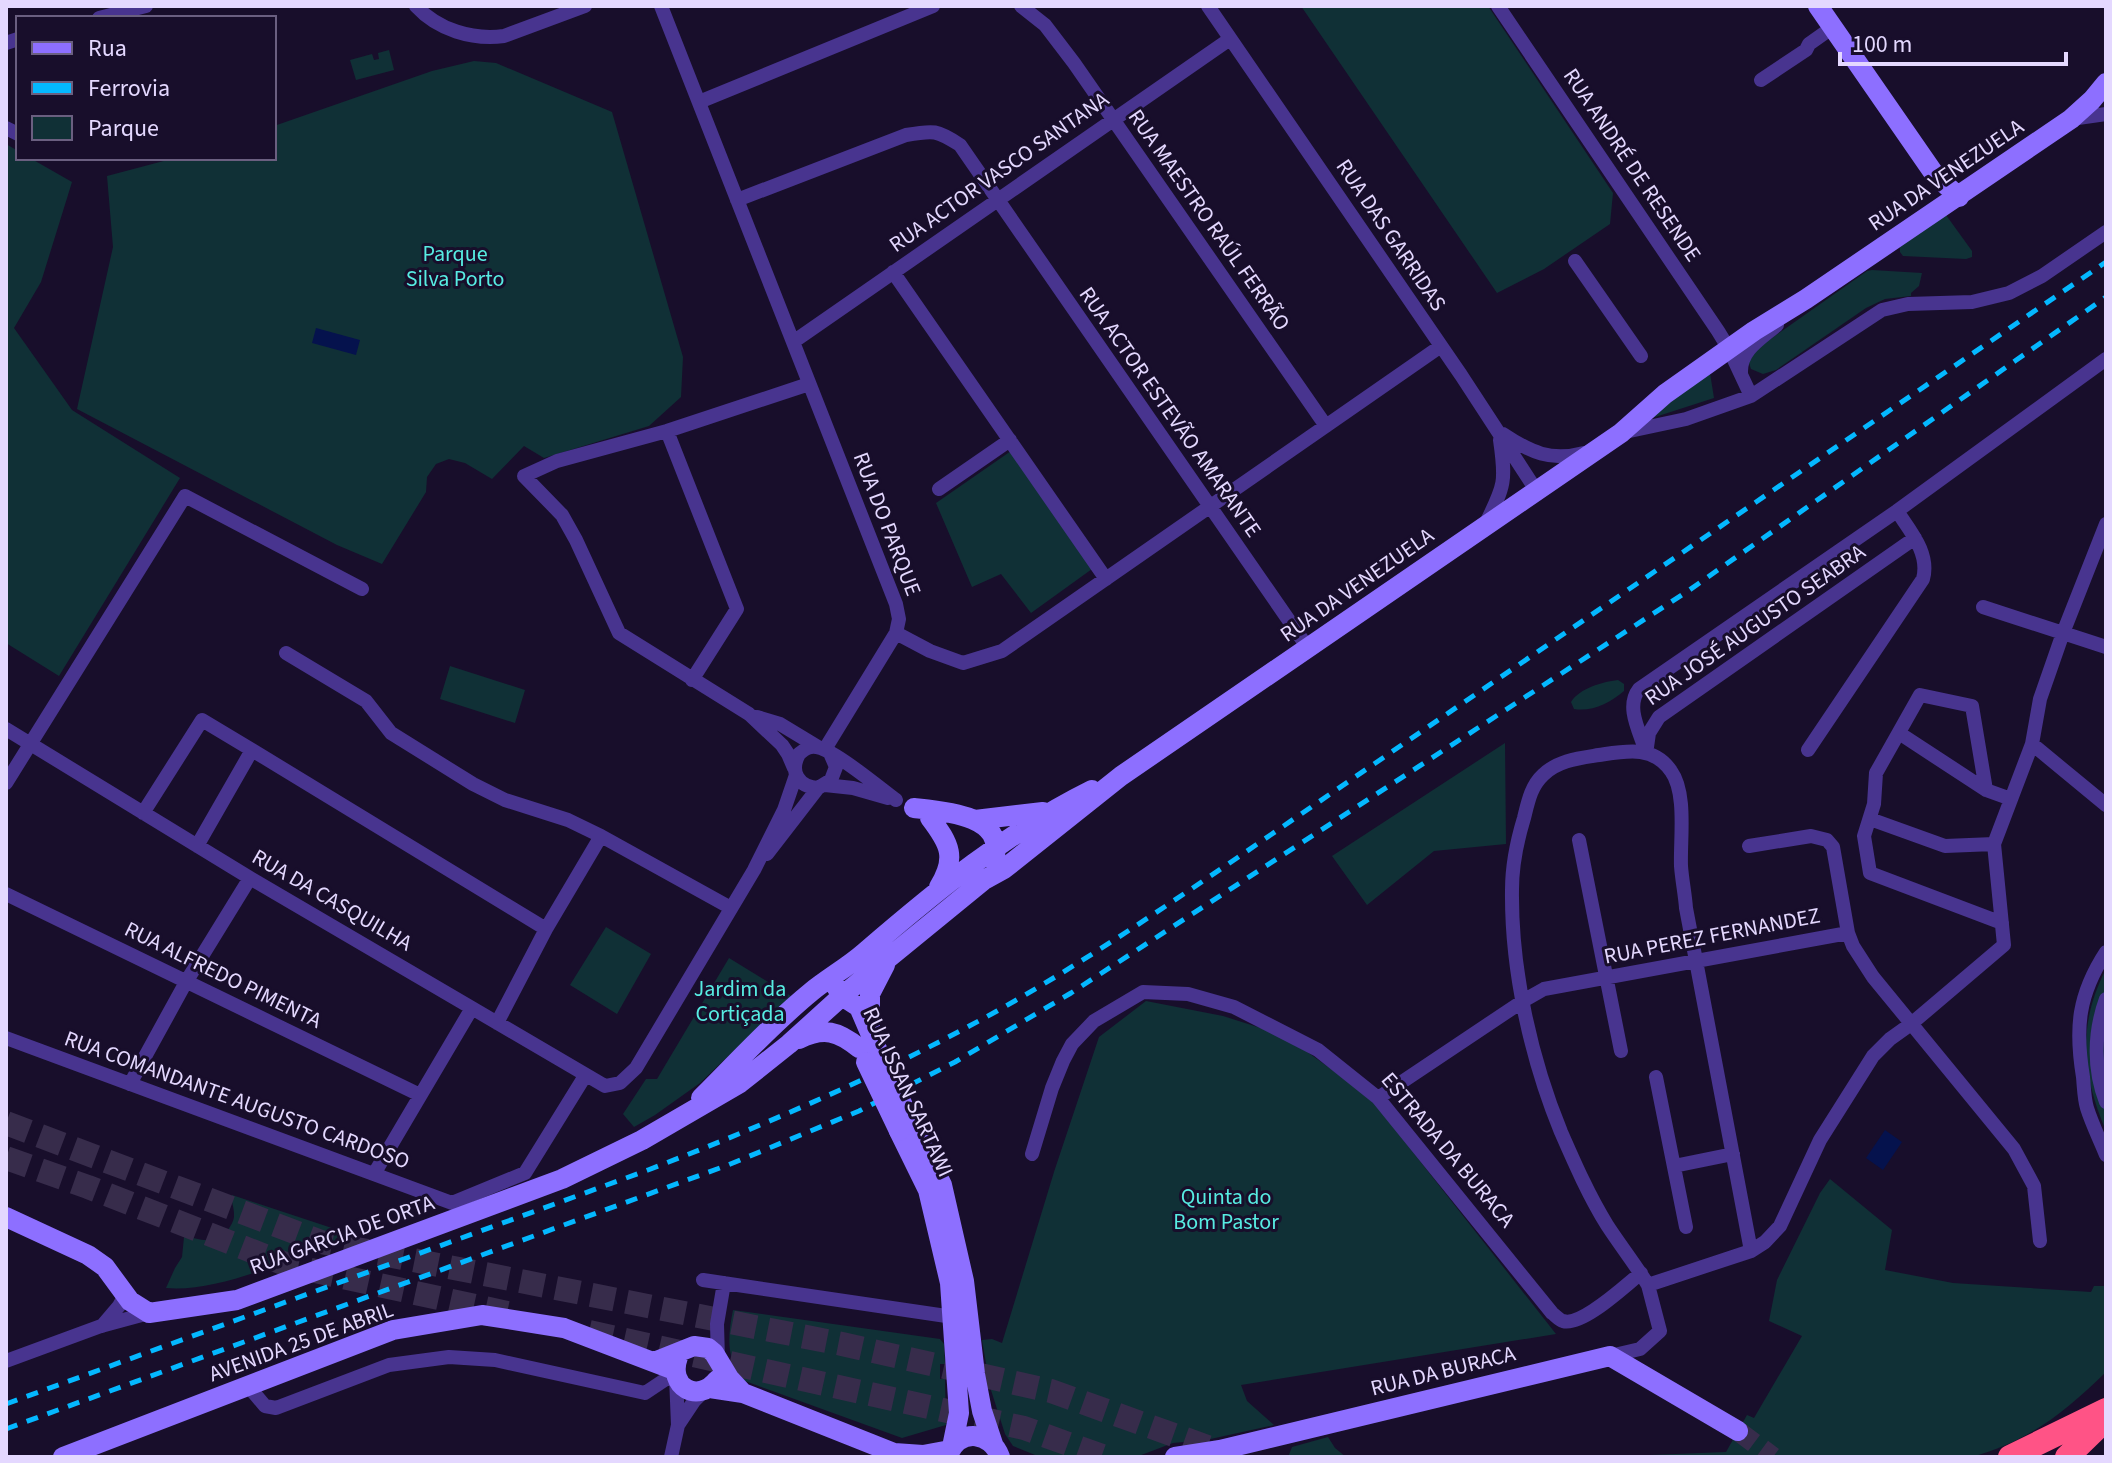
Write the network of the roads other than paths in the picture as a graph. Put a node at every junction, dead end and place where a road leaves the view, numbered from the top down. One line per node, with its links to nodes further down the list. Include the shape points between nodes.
1 (146, 6): 10 (street)
2 (416, 6): 3 (street, via 444,27 492,38)
3 (585, 6)
4 (661, 6): 15 (street, RUA DO PARQUE)
5 (933, 6): 15 (street)
6 (1021, 6): 18 (street, RUA MAESTRO RAÚL FERRÃO, via 1045,25)
7 (1208, 6): 12 (street, RUA DAS GARRIDAS)
8 (1498, 6): 28 (street, RUA ANDRÉ DE RESENDE)
9 (1818, 6): 11 (street)
10 (107, 16)
11 (1833, 27): 13 (street); 19 (street, via 1935,175)
12 (1230, 39): 18 (street, RUA ACTOR VASCO SANTANA); 27 (street, RUA DAS GARRIDAS)
13 (1761, 80)
14 (2106, 83): 17 (street, RUA DA VENEZUELA)
15 (699, 102): 20 (street, RUA DO PARQUE)
16 (2106, 114): 17 (street)
17 (2071, 119): 19 (street, RUA DA VENEZUELA)
18 (1113, 120): 21 (street, RUA ACTOR VASCO SANTANA); 34 (street, RUA MAESTRO RAÚL FERRÃO)
19 (1959, 197): 25 (street, RUA DA VENEZUELA)
20 (737, 200): 21 (street, RUA ACTOR ESTEVÃO AMARANTE, via 924,132 941,133 960,145); 26 (street, RUA DO PARQUE)
21 (997, 200): 24 (street, RUA ACTOR VASCO SANTANA); 42 (street, RUA ACTOR ESTEVÃO AMARANTE)
22 (2106, 232): 33 (street, RUA DA VENEZUELA, via 2000,297 1882,310)
23 (1575, 261): 29 (street)
24 (893, 272): 26 (street, RUA ACTOR VASCO SANTANA); 38 (street)
25 (1806, 299): 28 (street, RUA DA VENEZUELA); 31 (street, RUA DA VENEZUELA, via 1743,356)
26 (793, 342): 32 (street, RUA DO PARQUE)
27 (1441, 346): 34 (street); 36 (street, RUA DAS GARRIDAS)
28 (1729, 349): 31 (street, RUA ANDRÉ DE RESENDE); 37 (street, RUA DA VENEZUELA)
29 (1641, 356)
30 (2106, 359): 43 (street, RUA JOSÉ AUGUSTO SEABRA)
31 (1741, 373): 33 (street, RUA ANDRÉ DE RESENDE)
32 (809, 384): 35 (street); 50 (street, RUA DO PARQUE, via 896,604)
33 (1751, 396): 37 (street, RUA DA VENEZUELA, via 1686,419)
34 (1326, 426): 42 (street)
35 (667, 431): 55 (street, via 737,609); 55 (street, via 557,461 524,476 562,515 619,633)
36 (1499, 431): 39 (street, via 1526,449 1550,456 1571,457); 41 (street, RUA DAS GARRIDAS); 45 (street, via 1504,482)
37 (1621, 433): 39 (street, RUA DA VENEZUELA)
38 (1010, 440): 40 (street); 47 (street)
39 (1599, 448): 41 (street, RUA DA VENEZUELA)
40 (939, 489)
41 (1536, 490): 45 (street, RUA DA VENEZUELA)
42 (1210, 507): 47 (street); 53 (street, RUA ACTOR ESTEVÃO AMARANTE)
43 (1897, 511): 46 (street); 64 (street, RUA JOSÉ AUGUSTO SEABRA, via 1639,689 1632,705)
44 (2106, 524): 51 (street)
45 (1485, 525): 53 (street, RUA DA VENEZUELA)
46 (1915, 538): 63 (street, via 1925,564 1923,579); 64 (street, RUA JOSÉ AUGUSTO SEABRA, via 1659,717)
47 (1106, 579): 50 (street, via 1002,651 963,663)
48 (362, 589): 59 (street, via 185,496)
49 (1983, 607): 51 (street)
50 (896, 633): 62 (street)
51 (2063, 633): 52 (street); 60 (street, via 2040,699)
52 (2106, 647)
53 (1308, 648): 66 (street, RUA DA VENEZUELA)
54 (286, 653): 77 (street, via 366,701 391,733 473,784)
55 (692, 680): 56 (street)
56 (749, 714): 62 (street, via 780,724); 65 (street, via 782,745)
57 (6, 729): 59 (street, RUA DA CASQUILHA)
58 (1899, 733): 69 (street); 69 (street, via 1920,695 1972,706); 75 (street, via 1876,773)
59 (30, 744): 67 (street); 74 (street, RUA DA CASQUILHA)
60 (2032, 744): 70 (street); 71 (street)
61 (252, 750): 74 (street, via 202,720); 81 (street); 91 (street)
62 (824, 750): 65 (street, via 811,747 799,754); 68 (street, via 836,767); 72 (street)
63 (1808, 750)
64 (1646, 752): 95 (street, via 1671,770 1679,788 1681,869); 101 (street, via 1567,761 1549,769 1532,790 1512,889)
65 (795, 771): 68 (street, via 805,785); 84 (street, via 784,810)
66 (1121, 776): 73 (street, RUA DA VENEZUELA); 80 (street, RUA DA VENEZUELA)
67 (6, 783)
68 (822, 786): 72 (street, via 853,788); 84 (street)
69 (1986, 790): 70 (street)
70 (2011, 799): 79 (street)
71 (2106, 805)
72 (913, 809): 76 (street); 82 (street); 87 (street, via 947,841 949,868)
73 (1051, 811): 76 (street); 82 (street, RUA DA VENEZUELA)
74 (143, 813): 81 (street, RUA DA CASQUILHA)
75 (1870, 819): 79 (street, via 1945,846); 90 (street, via 1864,836 1870,873)
76 (975, 820): 82 (street, via 991,831)
77 (601, 836): 89 (street); 91 (street)
78 (1579, 840): 97 (street)
79 (1994, 844): 90 (street)
80 (1036, 845): 82 (street); 86 (street, RUA DA VENEZUELA)
81 (197, 846): 85 (street, RUA DA CASQUILHA)
82 (997, 846): 86 (street); 87 (street, RUA DA VENEZUELA)
83 (1749, 846): 92 (street, via 1811,836 1827,840 1833,847)
84 (754, 870): 89 (street)
85 (250, 878): 98 (street); 102 (street, RUA DA CASQUILHA)
86 (984, 880): 94 (street, RUA DA VENEZUELA)
87 (937, 891): 96 (street, RUA DA VENEZUELA)
88 (6, 894): 98 (street, RUA ALFREDO PIMENTA)
89 (731, 908): 109 (street, RUA DA CASQUILHA, via 636,1068 615,1085)
90 (2002, 923): 104 (street, via 2004,945)
91 (546, 929): 103 (street)
92 (1848, 933): 95 (street, RUA PEREZ FERNANDEZ); 104 (street, RUA PEREZ FERNANDEZ, via 1863,963)
93 (2106, 952): 119 (street, via 2084,1000 2078,1029 2087,1108)
94 (895, 954): 99 (street, RUA DA VENEZUELA); 107 (street, via 870,994)
95 (1696, 962): 97 (street, RUA PEREZ FERNANDEZ); 118 (street)
96 (831, 978): 99 (street, RUA ISSAN SARTAWI); 115 (street, RUA GARCIA DE ORTA, via 811,991)
97 (1605, 979): 101 (street, RUA PEREZ FERNANDEZ, via 1544,989); 108 (street)
98 (186, 982): 111 (street); 112 (street, RUA ALFREDO PIMENTA)
99 (842, 996): 106 (street, RUA GARCIA DE ORTA); 107 (street, RUA ISSAN SARTAWI, via 842,1015)
100 (2106, 999): 114 (street, via 2096,1043)
101 (1523, 1001): 113 (street, RUA PEREZ FERNANDEZ); 126 (street, via 1562,1132 1594,1201)
102 (472, 1008): 103 (street, RUA DA CASQUILHA); 112 (street)
103 (497, 1023): 109 (street, RUA DA CASQUILHA)
104 (1911, 1024): 124 (street, RUA PEREZ FERNANDEZ, via 2014,1149 2034,1186); 125 (street, via 1873,1056 1820,1140 1780,1226)
105 (6, 1038): 111 (street, RUA COMANDANTE AUGUSTO CARDOSO)
106 (789, 1044): 107 (street, via 828,1032); 115 (street, RUA GARCIA DE ORTA, via 740,1083)
107 (869, 1050): 116 (street, RUA ISSAN SARTAWI, bridge)
108 (1621, 1051)
109 (585, 1076): 121 (street, RUA COMANDANTE AUGUSTO CARDOSO, via 525,1173 452,1203)
110 (1656, 1077): 120 (street)
111 (130, 1084): 121 (street, RUA COMANDANTE AUGUSTO CARDOSO)
112 (420, 1095): 121 (street)
113 (1378, 1098): 117 (street, ESTRADA DA BURACA, via 1318,1050 1234,1007 1143,992 1094,1021 1072,1044); 126 (street, ESTRADA DA BURACA, via 1563,1321 1586,1316)
114 (2106, 1102)
115 (682, 1116): 130 (street, RUA GARCIA DE ORTA, via 562,1179 237,1300)
116 (906, 1128): 131 (street, RUA ISSAN SARTAWI, via 928,1190); 146 (street, RUA ISSAN SARTAWI, via 942,1185 964,1281 982,1411)
117 (1032, 1154)
118 (1733, 1154): 120 (street); 125 (street)
119 (2106, 1155)
120 (1674, 1166): 123 (street)
121 (374, 1174)
122 (6, 1217): 129 (street, via 88,1255)
123 (1686, 1227)
124 (2040, 1241)
125 (1751, 1251): 126 (street)
126 (1644, 1279): 134 (street, RUA DA BURACA, via 1660,1331 1640,1349)
127 (703, 1280): 128 (street)
128 (724, 1283): 131 (street); 132 (street)
129 (126, 1293): 130 (street); 133 (street)
130 (149, 1313): 133 (street, RUA GARCIA DE ORTA)
131 (953, 1317): 145 (street, RUA ISSAN SARTAWI, via 959,1413)
132 (717, 1324): 136 (street); 137 (street)
133 (101, 1326): 135 (street, RUA GARCIA DE ORTA)
134 (1610, 1356): 144 (street); 147 (street, RUA DA BURACA)
135 (6, 1361)
136 (719, 1361): 137 (street, via 708,1348); 139 (street, via 720,1373); 140 (street)
137 (680, 1363): 138 (street, AVENIDA 25 DE ABRIL, via 654,1362 564,1328 482,1315 393,1330); 138 (street, via 645,1393 495,1360 449,1357 389,1365 276,1408 265,1406); 139 (street, via 684,1388); 143 (street)
138 (249, 1387): 149 (street, AVENIDA 25 DE ABRIL)
139 (707, 1389): 140 (street); 143 (street)
140 (743, 1393): 148 (street)
141 (2106, 1410): 152 (highway)
142 (2106, 1419): 153 (highway)
143 (678, 1425): 150 (street)
144 (1738, 1431)
145 (950, 1451): 146 (street, via 970,1436 983,1438); 148 (street)
146 (999, 1451)
147 (1214, 1453): 151 (street, RUA DA BURACA)
148 (896, 1455)
149 (63, 1457)
150 (671, 1457)
151 (1175, 1457)
152 (2010, 1457)
153 (2067, 1457)

